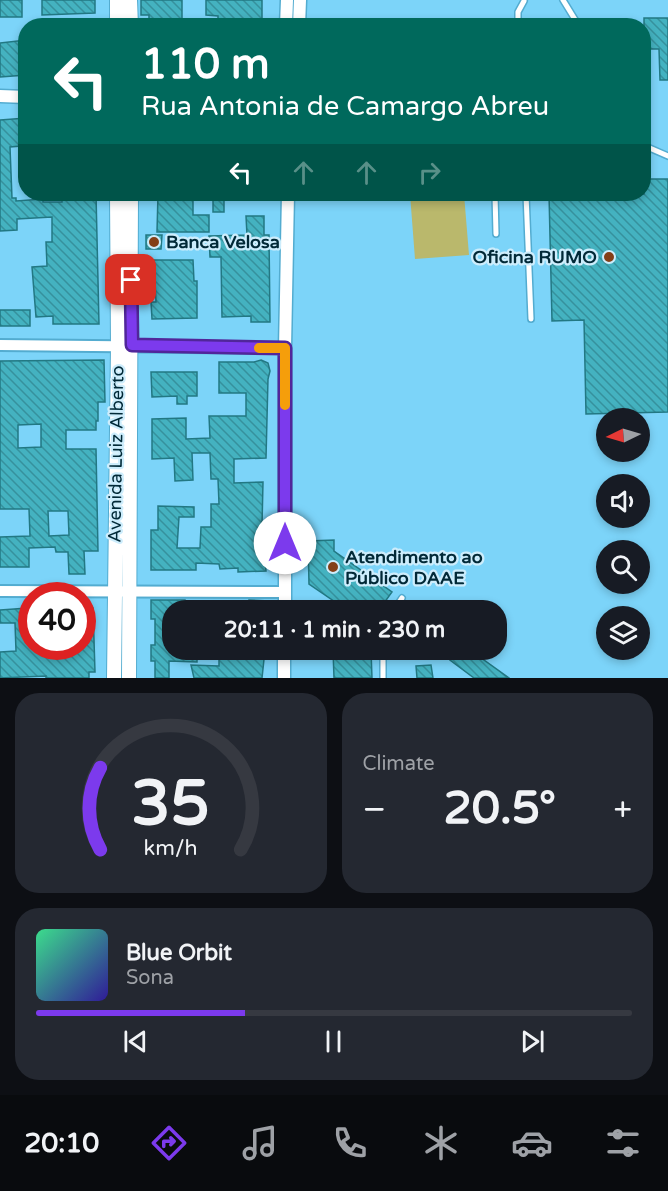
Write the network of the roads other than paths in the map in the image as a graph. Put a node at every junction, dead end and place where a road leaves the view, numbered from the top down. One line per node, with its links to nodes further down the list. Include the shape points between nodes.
1 (117, 0): 7 (main road)
2 (130, 0): 8 (main road)
3 (286, 0): 9 (street)
4 (300, 0): 10 (street)
5 (524, 0): 11 (lane)
6 (563, 0): 12 (lane)
7 (117, 18)
8 (131, 18)
9 (286, 18)
10 (299, 18)
11 (518, 18)
12 (574, 18)
13 (0, 96): 14 (street)
14 (18, 97)
15 (651, 149): 16 (lane)
16 (668, 156)
17 (117, 201): 25 (main road, Avenida Luiz Alberto)
18 (131, 201): 25 (main road, Avenida Luiz Alberto)
19 (288, 201): 26 (street)
20 (495, 201): 22 (lane)
21 (526, 201): 23 (lane)
22 (496, 234)
23 (531, 319)
24 (0, 345): 25 (street)
25 (125, 346): 26 (street); 29 (main road, Avenida Luiz Alberto); 30 (main road, Avenida Luiz Alberto)
26 (285, 348): 28 (street)
27 (0, 591): 29 (street)
28 (285, 592): 30 (street); 31 (street)
29 (114, 593): 30 (street); 34 (main road, Avenida Luiz Alberto)
30 (129, 593): 35 (main road, Avenida Luiz Alberto)
31 (285, 600)
32 (284, 660): 36 (street)
33 (383, 660): 37 (lane)
34 (114, 678)
35 (129, 678)
36 (284, 678)
37 (383, 678)

